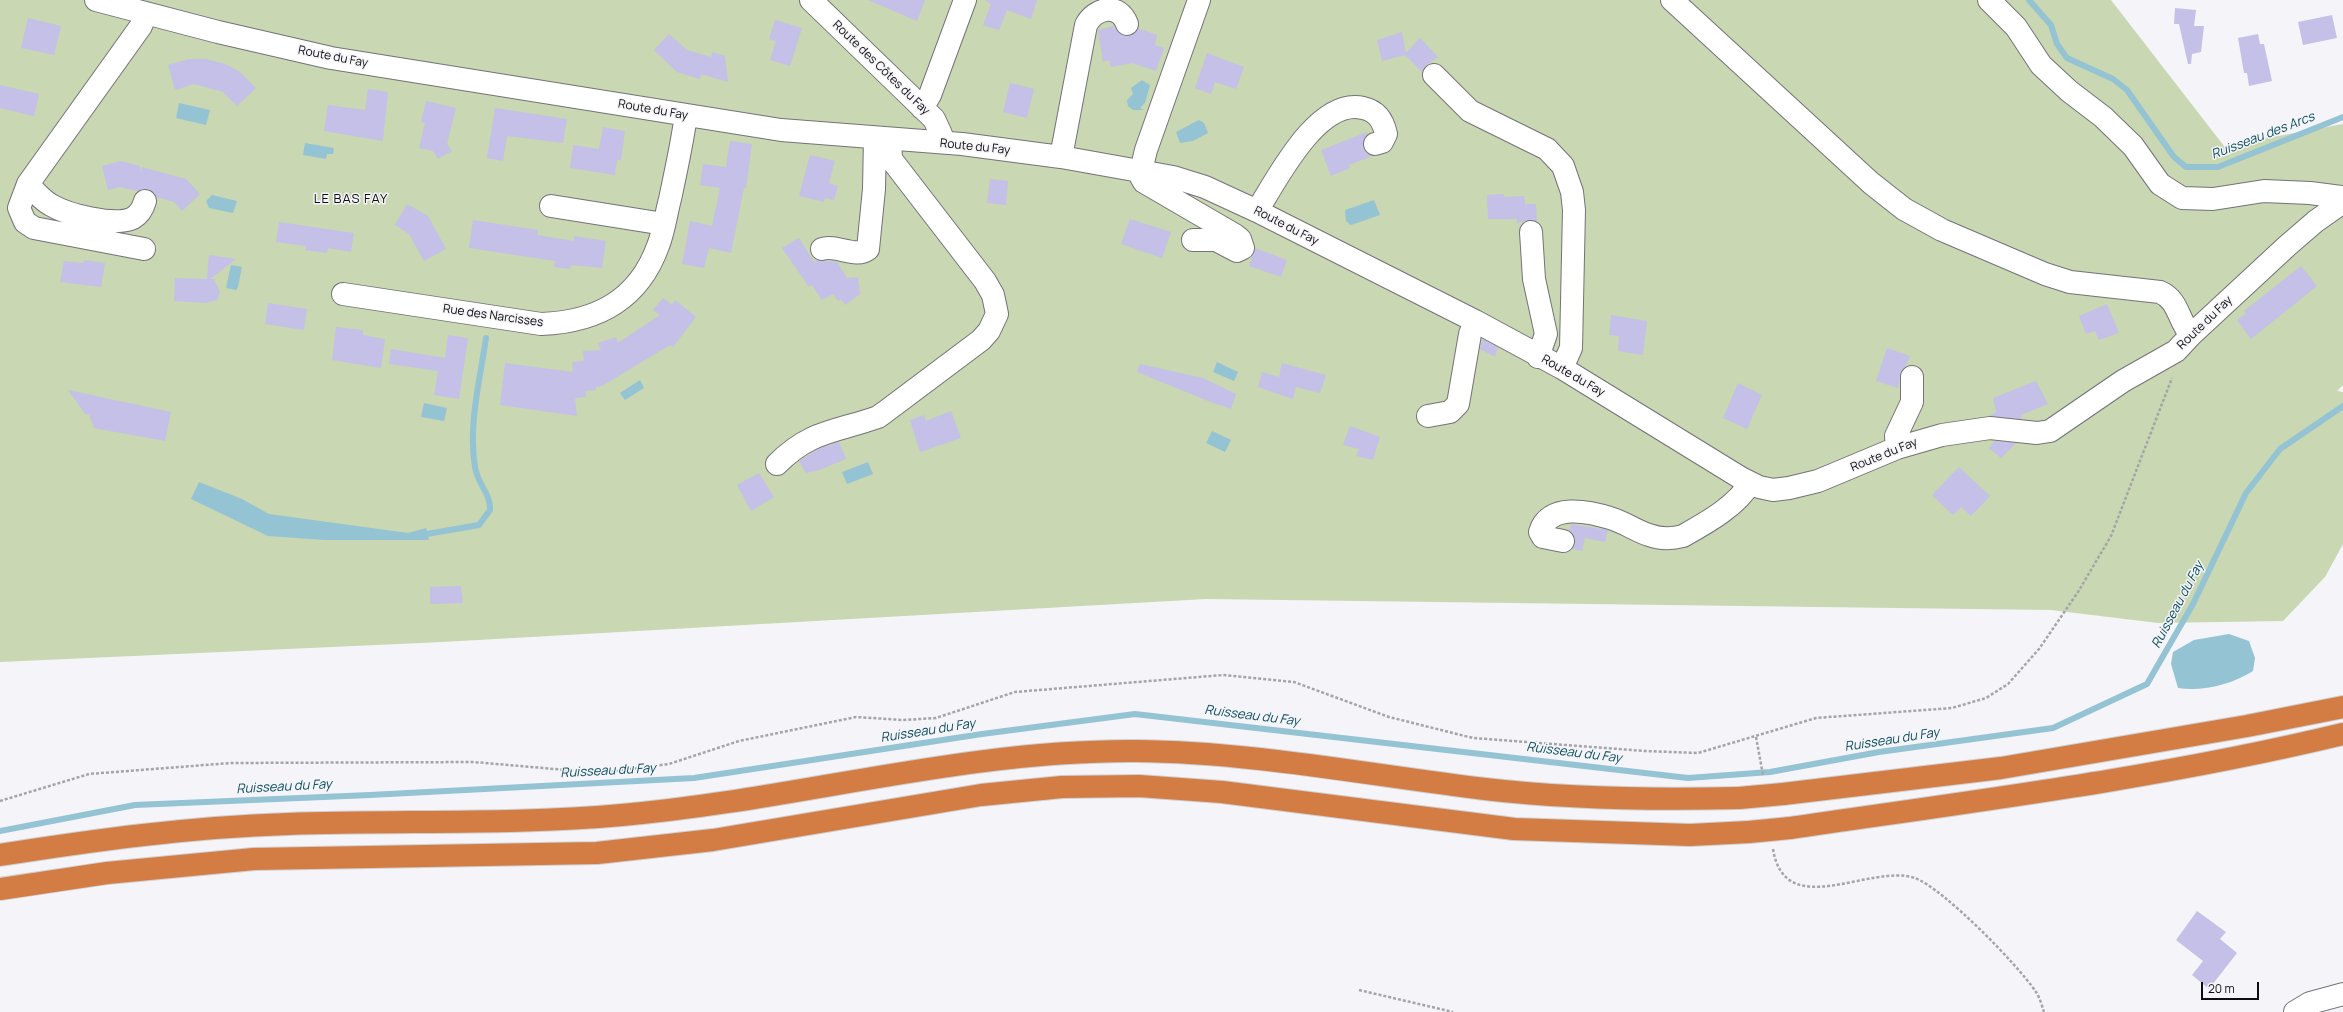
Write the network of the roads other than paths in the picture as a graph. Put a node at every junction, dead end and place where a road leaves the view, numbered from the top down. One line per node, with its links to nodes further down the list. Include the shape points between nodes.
1 (96, 0): 7 (street, Route du Fay)
2 (811, 0): 10 (street, Route des Côtes du Fay)
3 (965, 0): 10 (street, via 930,94)
4 (1199, 0): 16 (street)
5 (1672, 0): 29 (street, via 1871,183 1904,208 1942,230 2044,274 2070,282 2160,292 2176,305 2182,322)
6 (1989, 0): 19 (street, via 2016,27 2041,65 2133,146 2160,184 2182,198 2213,199 2264,191 2310,193 2341,197)
7 (146, 13): 11 (street, Route du Fay, via 331,58); 17 (street, via 141,26)
8 (1127, 24): 15 (street, via 1121,13 1114,10 1097,12 1086,25)
9 (1434, 76): 31 (street, via 1470,111 1547,149 1563,166 1568,176 1574,210 1572,348)
10 (922, 108): 13 (street, Route des Côtes du Fay, via 939,126)
11 (686, 115): 12 (street, Route du Fay, via 781,130); 22 (street, Rue des Narcisses)
12 (883, 139): 13 (street, Route du Fay); 25 (street, via 874,189 868,249 860,253 828,246); 35 (street, via 891,159 985,281 997,314 994,323 981,340 886,412 878,417 825,432 804,441)
13 (941, 142): 15 (street, Route du Fay)
14 (1375, 144): 21 (street, via 1382,142 1386,134 1382,121 1372,111 1353,106 1330,114 1308,133)
15 (1061, 157): 16 (street, Route du Fay)
16 (1141, 170): 21 (street, Route du Fay, via 1205,187); 24 (street, via 1141,180 1235,234 1243,248 1237,251 1216,240)
17 (28, 184): 18 (street, via 52,205 69,213 96,219 132,219 139,214); 26 (street, via 19,208 25,222 34,228)
18 (145, 201)
19 (2343, 201): 29 (street, Route du Fay, via 2316,221)
20 (551, 206): 22 (street)
21 (1258, 211): 28 (street, Route du Fay)
22 (664, 224): 27 (street, Rue des Narcisses, via 659,246 645,274 619,301 584,319 563,324 540,324)
23 (1530, 232): 30 (street, via 1534,279 1546,334)
24 (1193, 240)
25 (822, 248)
26 (144, 249)
27 (343, 294)
28 (1475, 322): 30 (street, Route du Fay); 33 (street, via 1470,334 1458,404 1450,412)
29 (2191, 335): 34 (street, Route du Fay, via 2176,351 2110,389 2050,431 2037,433 1990,428 1963,430)
30 (1538, 356): 31 (street, Route du Fay)
31 (1562, 368): 36 (street, Route du Fay)
32 (1912, 377): 34 (street, via 1912,402 1896,436)
33 (1428, 416)
34 (1897, 448): 36 (street, Route du Fay, via 1818,481 1789,488 1773,490)
35 (777, 464)
36 (1750, 483): 37 (street, via 1733,503 1683,536 1674,538 1650,535 1610,518 1573,512 1550,517 1540,532 1543,537)
37 (1563, 541)
38 (2343, 707): 40 (highway, bridge, via 2000,768 1739,798 1565,797 1233,756 1142,751 1073,752 988,759 768,795 623,815 563,820 237,826 103,839)
39 (2343, 734): 41 (highway, bridge, via 2269,752 2141,776 1749,832 1690,835 1514,830 1222,792 1139,786 1062,787 981,795 713,840 597,852 254,859 107,873)
40 (0, 854)
41 (0, 889)
42 (2343, 994): 43 (street, via 2310,1004)
43 (2295, 1012)

